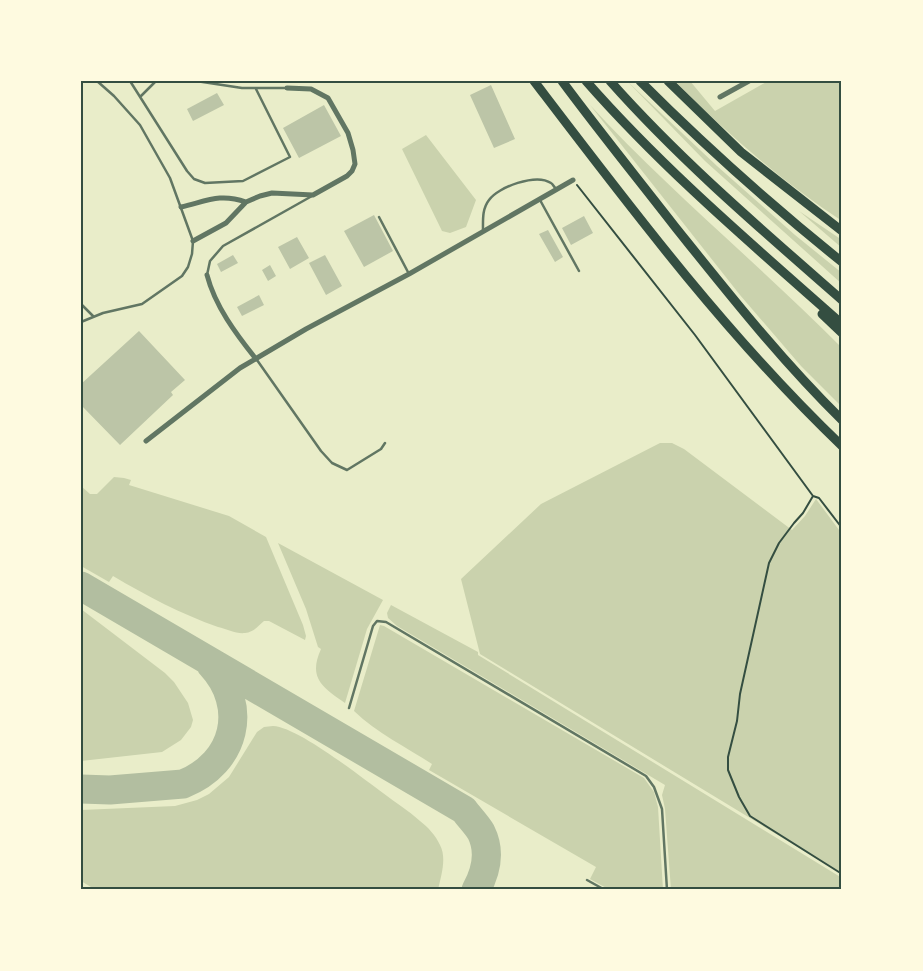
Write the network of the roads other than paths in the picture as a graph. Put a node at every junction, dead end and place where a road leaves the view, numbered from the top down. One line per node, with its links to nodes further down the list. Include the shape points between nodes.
1 (97, 81): 21 (lane, via 140,125 170,178)
2 (130, 81): 14 (lane)
3 (156, 81): 14 (lane)
4 (196, 81): 13 (lane)
5 (534, 81): 41 (highway, via 603,172 742,341)
6 (562, 81): 38 (highway, via 739,307)
7 (586, 81): 25 (highway, via 652,152)
8 (610, 81): 31 (highway, via 710,183)
9 (640, 81): 27 (highway, via 736,171)
10 (668, 81): 24 (highway, via 741,152)
11 (749, 81): 15 (street)
12 (287, 88): 13 (lane); 18 (street, via 311,89 328,98 348,133 353,150 355,164 352,171)
13 (256, 89): 14 (lane, via 290,157 243,181 205,183 194,179)
14 (140, 96)
15 (720, 97)
16 (573, 180): 17 (street)
17 (556, 189): 19 (street); 23 (lane, via 544,180 508,186 489,199 484,210)
18 (313, 195): 20 (street, via 272,193); 30 (lane, via 223,246 210,261)
19 (539, 199): 23 (street); 28 (lane)
20 (246, 202): 21 (street, via 221,197); 26 (street, via 226,223)
21 (181, 207): 26 (lane)
22 (379, 217): 29 (lane)
23 (483, 231): 29 (street)
24 (842, 232)
25 (747, 240): 35 (highway); 36 (highway)
26 (192, 241): 33 (lane, via 192,254 182,276 142,304)
27 (842, 262)
28 (579, 271)
29 (409, 274): 37 (street)
30 (207, 275): 37 (street, via 218,304)
31 (842, 300)
32 (81, 304): 33 (lane)
33 (93, 316): 34 (lane)
34 (81, 322)
35 (842, 324)
36 (842, 333)
37 (256, 359): 39 (street); 40 (lane, via 332,463 347,470 381,449)
38 (841, 419)
39 (146, 441)
40 (385, 442)
41 (842, 446)
42 (349, 708): 45 (lane, via 373,626 377,621 386,622 646,776 659,796 662,809)
43 (587, 880): 44 (lane)
44 (605, 890)
45 (667, 890)

